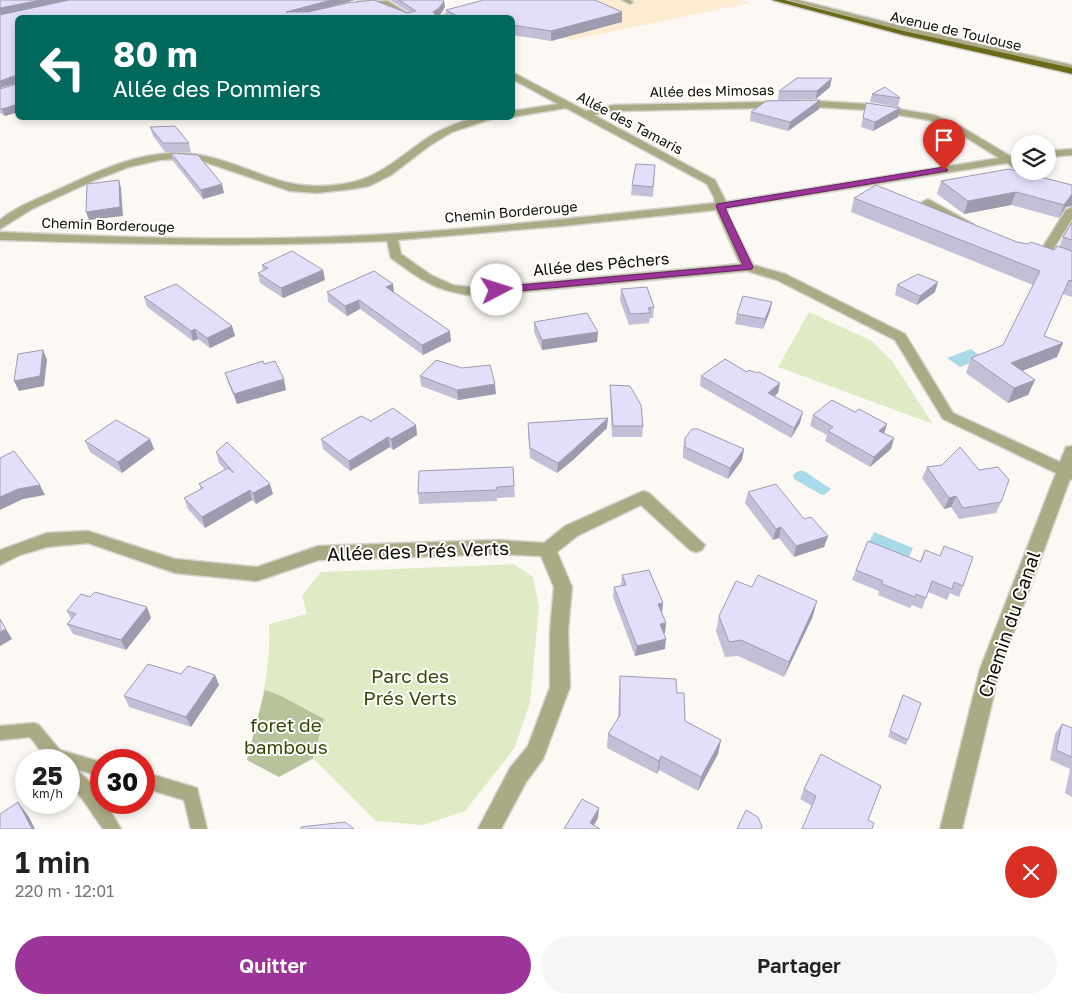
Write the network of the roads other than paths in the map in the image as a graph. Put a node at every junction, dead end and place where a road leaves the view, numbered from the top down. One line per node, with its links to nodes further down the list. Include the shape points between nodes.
1 (776, 0): 10 (main road, Avenue de Toulouse)
2 (791, 0): 9 (lane)
3 (806, 0): 8 (main road, Avenue de Toulouse)
4 (353, 4): 6 (street, via 378,2)
5 (470, 10): 7 (lane)
6 (405, 15)
7 (450, 15)
8 (1072, 62)
9 (1072, 67)
10 (1072, 71)
11 (515, 76): 12 (street, Allée des Tamaris)
12 (568, 105): 13 (street); 14 (street, Allée des Tamaris)
13 (515, 114)
14 (584, 114): 18 (street, Allée des Mimosas, via 614,108 815,104 868,107 931,117); 21 (street, Allée des Tamaris, via 712,182 720,197)
15 (481, 120): 23 (street, via 453,127 435,137 387,176 362,185 312,190 284,187 218,162 194,156 166,157 137,161 106,171 23,209)
16 (1072, 152): 17 (street)
17 (1056, 153)
18 (1011, 157)
19 (1011, 159): 21 (street, Chemin Borderouge)
20 (928, 202): 24 (street)
21 (720, 206): 26 (street, Chemin Borderouge); 28 (street, Allée des Tamaris)
22 (1072, 210): 27 (street)
23 (0, 226)
24 (979, 230)
25 (0, 236): 26 (street, Chemin Borderouge, via 194,242)
26 (392, 237): 28 (street, Allée des Pêchers, via 395,255 450,289 468,291)
27 (1045, 253)
28 (748, 267): 30 (street, via 781,278 900,337 948,416)
29 (1072, 451): 30 (street, Chemin du Canal)
30 (1068, 473): 41 (street, Chemin du Canal, via 990,669)
31 (696, 545): 32 (street, via 643,497 571,530)
32 (547, 550): 33 (street, Allée des Prés Verts, via 498,547 318,553 257,574 175,566 88,538 47,540); 40 (street, via 563,587 559,631 560,687 536,752 518,775)
33 (0, 558)
34 (0, 733): 35 (lane, via 34,730)
35 (49, 749)
36 (155, 783): 39 (lane, via 191,794)
37 (80, 784): 38 (lane)
38 (113, 829)
39 (199, 829)
40 (489, 829)
41 (951, 829)

